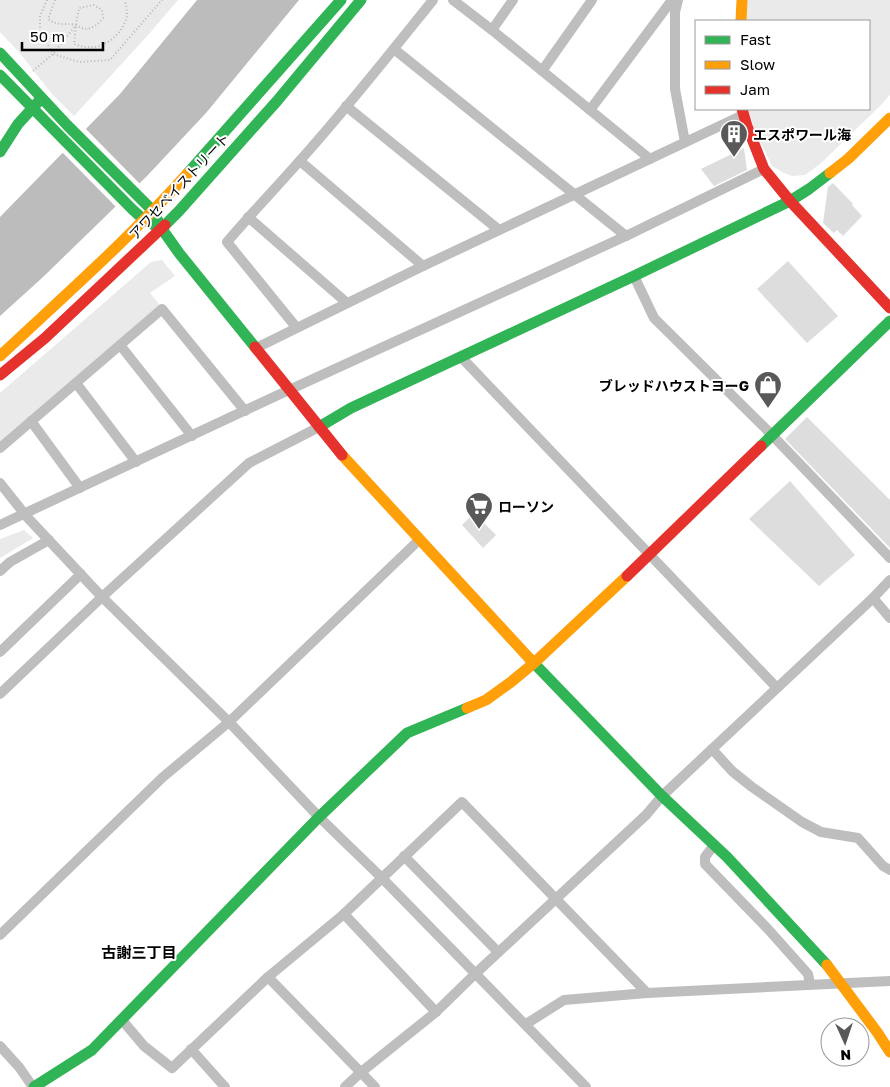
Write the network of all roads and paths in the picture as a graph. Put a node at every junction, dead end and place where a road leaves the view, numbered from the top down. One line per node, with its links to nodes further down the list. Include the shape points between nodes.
1 (47, 0): 19 (path, via 40,16 40,32)
2 (55, 0): 15 (path, via 48,19 54,24)
3 (125, 0): 15 (path, via 127,16 112,40 87,48 74,44)
4 (162, 0): 19 (path, via 110,60 78,62)
5 (341, 0): 36 (street, アワセベイストリート)
6 (361, 0): 39 (street, アワセベイストリート, via 277,101)
7 (433, 0): 17 (street)
8 (452, 0): 16 (street)
9 (513, 0): 16 (street)
10 (592, 0): 20 (street)
11 (672, 0): 26 (street)
12 (678, 0): 29 (street, via 674,89)
13 (742, 0): 14 (street)
14 (741, 20)
15 (76, 25): 15 (path, via 79,8 94,5 102,10 104,18 98,25 83,29); 19 (path)
16 (492, 30): 20 (street)
17 (394, 49): 24 (street); 34 (street)
18 (0, 53): 23 (street)
19 (53, 54): 21 (path)
20 (542, 71): 26 (street)
21 (32, 72)
22 (0, 75): 25 (street)
23 (42, 98): 25 (street); 36 (street)
24 (346, 106): 32 (street); 40 (street)
25 (33, 108): 30 (street); 38 (street)
26 (590, 110): 31 (street)
27 (743, 112): 29 (street); 33 (street)
28 (890, 118): 35 (street, via 848,159)
29 (685, 142): 31 (street)
30 (0, 152)
31 (650, 159): 34 (street)
32 (300, 161): 37 (street); 42 (street)
33 (764, 169): 35 (street); 41 (street)
34 (574, 194): 40 (street); 41 (street)
35 (790, 201): 43 (street); 45 (street)
36 (153, 211): 38 (street, アワセベイストリート); 39 (street)
37 (248, 217): 44 (street); 47 (street, via 227,242)
38 (144, 220): 39 (street); 50 (street, アワセベイストリート)
39 (162, 229): 49 (street); 52 (street, アワセベイストリート, via 45,338)
40 (499, 230): 42 (street)
41 (626, 236): 54 (street)
42 (423, 266): 44 (street)
43 (634, 276): 51 (street); 58 (street, via 654,318)
44 (348, 303): 47 (street)
45 (890, 308)
46 (890, 321): 58 (street)
47 (296, 327): 49 (street)
48 (120, 345): 53 (street); 55 (street, via 162,309); 59 (street)
49 (256, 348): 54 (street)
50 (0, 356)
51 (461, 357): 57 (street, via 351,408); 68 (street)
52 (0, 375)
53 (76, 383): 56 (street); 61 (street)
54 (290, 390): 55 (street); 57 (street)
55 (245, 411): 59 (street)
56 (31, 421): 60 (street); 63 (street)
57 (319, 427): 67 (street); 73 (street, via 249,463)
58 (772, 435): 68 (street); 69 (street)
59 (192, 436): 61 (street)
60 (0, 448)
61 (136, 462): 63 (street)
62 (0, 483): 64 (street)
63 (80, 488): 64 (street)
64 (25, 514): 65 (street); 66 (street)
65 (0, 525)
66 (49, 540): 70 (street); 71 (street)
67 (419, 540): 77 (street); 80 (street)
68 (650, 555): 77 (street); 78 (street)
69 (890, 558)
70 (0, 571)
71 (81, 574): 73 (street); 76 (street)
72 (890, 580): 74 (street)
73 (102, 597): 79 (street); 80 (street)
74 (873, 598): 75 (street); 78 (street)
75 (890, 618)
76 (0, 652)
77 (534, 663): 82 (street); 83 (street, via 486,700 408,733)
78 (777, 688): 81 (street)
79 (0, 694)
80 (229, 722): 83 (street); 90 (street, via 163,777)
81 (712, 749): 82 (street); 86 (street, via 732,771 802,822 821,832 858,838)
82 (662, 796): 84 (street); 88 (street)
83 (319, 817): 87 (street); 98 (street)
84 (714, 845): 95 (street, via 705,857 705,864 808,974); 102 (street, bridge, via 827,964)
85 (404, 856): 87 (street); 88 (street, via 462,802); 91 (street)
86 (890, 870)
87 (382, 878): 89 (street); 92 (street)
88 (556, 899): 91 (street); 96 (street)
89 (344, 914): 93 (street); 97 (street)
90 (0, 935)
91 (498, 952): 92 (street)
92 (475, 974): 97 (street); 99 (street)
93 (268, 977): 101 (street); 103 (street)
94 (890, 981): 95 (street)
95 (810, 984): 96 (street)
96 (647, 994): 99 (street, via 564,1000)
97 (436, 1012): 103 (street)
98 (122, 1020): 101 (street, via 144,1046 172,1068); 104 (street, via 92,1050)
99 (526, 1024): 108 (street)
100 (0, 1046): 104 (street)
101 (191, 1049): 105 (street)
102 (890, 1052)
103 (360, 1073): 106 (street); 107 (street)
104 (33, 1087)
105 (225, 1087)
106 (345, 1087)
107 (375, 1087)
108 (586, 1087)

